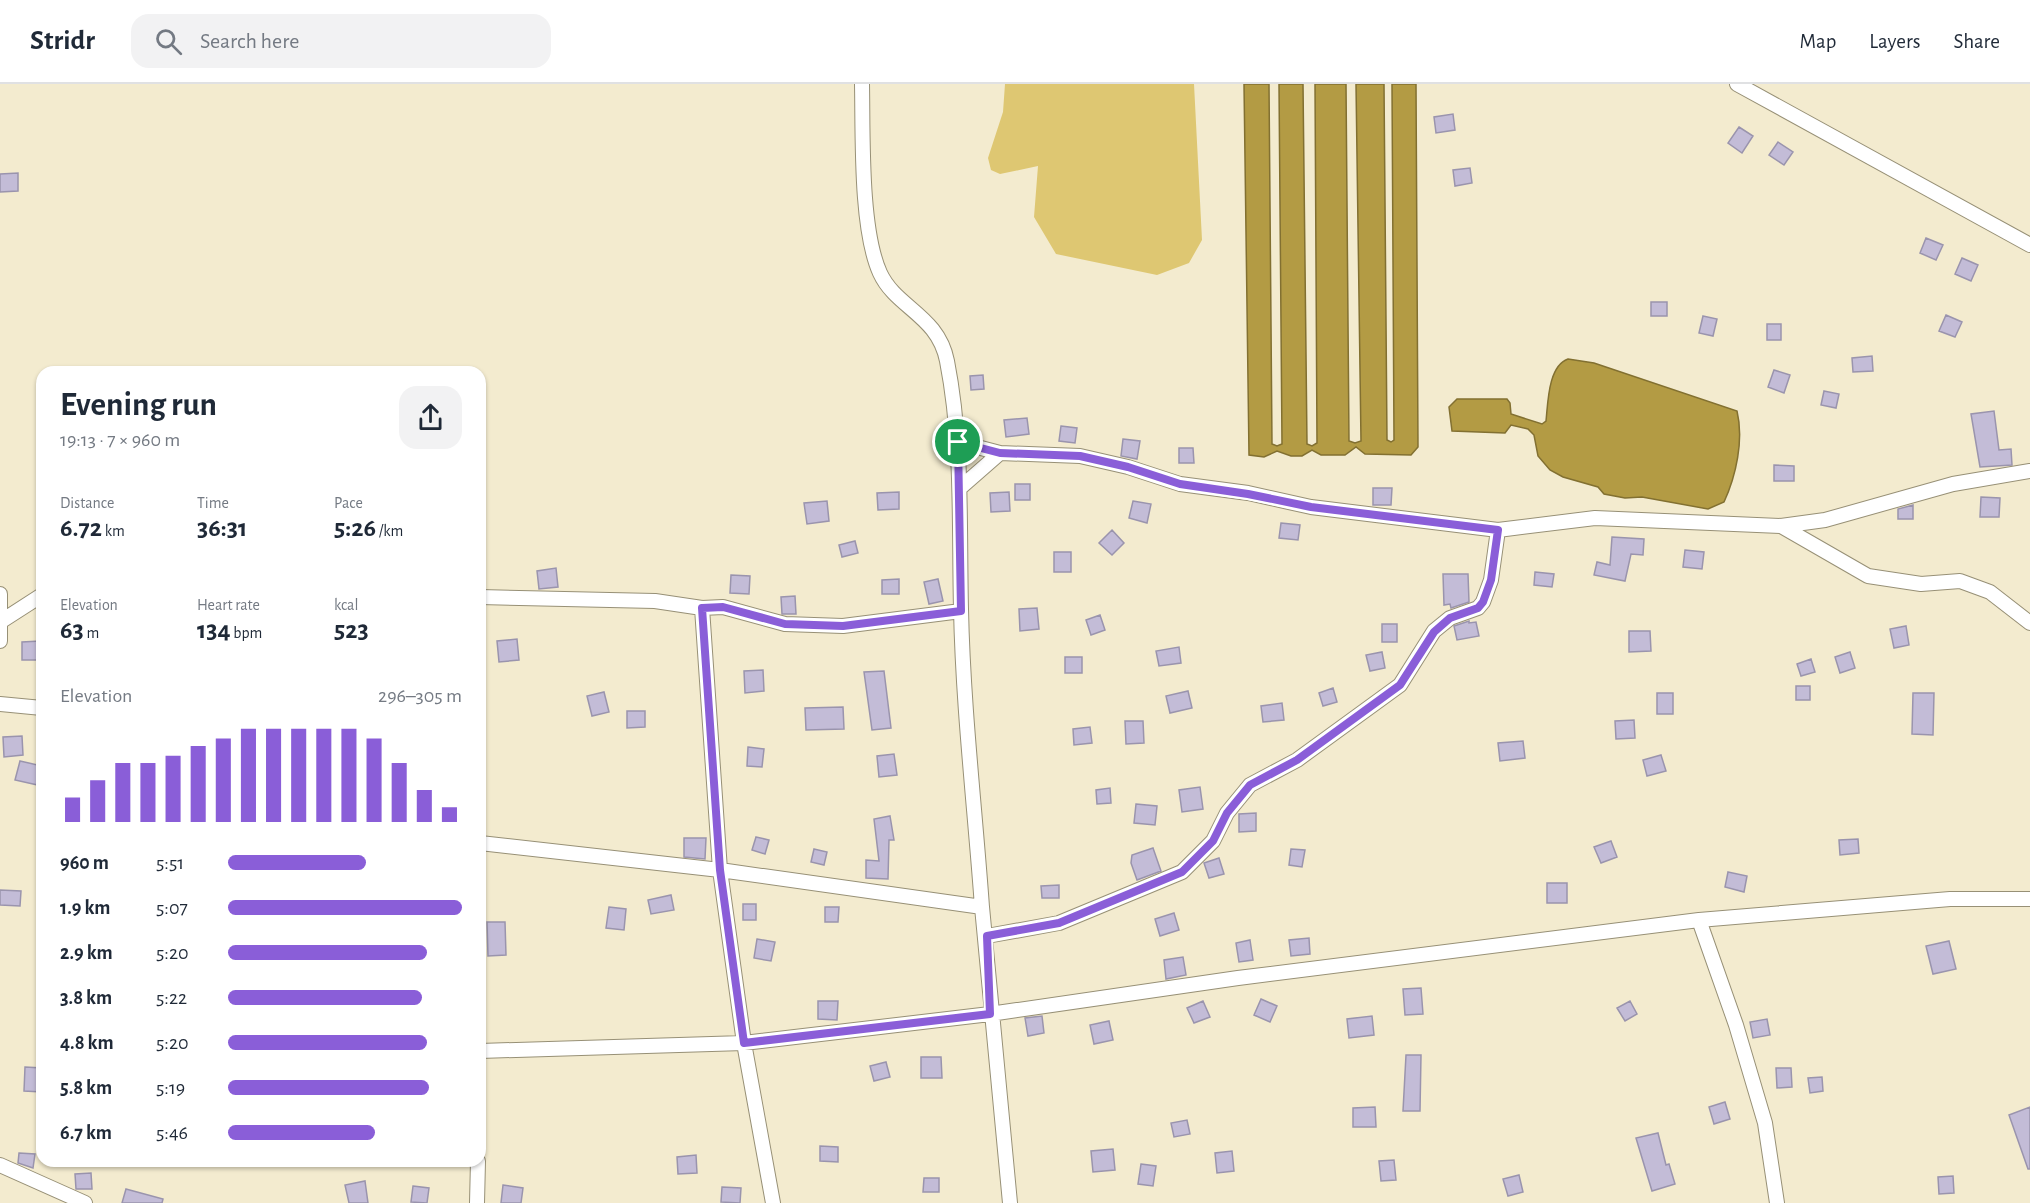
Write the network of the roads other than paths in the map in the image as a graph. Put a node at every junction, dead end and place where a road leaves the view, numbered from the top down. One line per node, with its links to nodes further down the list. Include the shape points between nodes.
1 (862, 84): 4 (street, via 869,228 880,274 940,335 947,358)
2 (1737, 84): 3 (street)
3 (2030, 245)
4 (958, 442): 5 (street); 7 (street)
5 (1000, 453): 7 (street); 9 (street, via 1080,456 1180,484 1311,507)
6 (2030, 471): 8 (street, via 1953,484 1825,520)
7 (960, 488): 14 (street)
8 (1781, 526): 9 (street, via 1595,518); 16 (street, via 1868,576 1921,584 1960,581 1990,592)
9 (1498, 530): 25 (street, via 1491,580 1478,608 1450,618 1434,632 1400,685 1297,760 1250,785 1227,813 1213,841 1182,872 1059,923)
10 (0, 594): 15 (street)
11 (486, 597): 13 (street, via 656,601)
12 (36, 599): 15 (street)
13 (702, 608): 14 (street, via 723,607 785,624 843,626); 21 (street)
14 (961, 611): 23 (street)
15 (1, 621): 17 (street)
16 (2030, 623)
17 (0, 641)
18 (0, 704): 19 (street)
19 (36, 707)
20 (486, 844): 21 (street)
21 (720, 870): 23 (street); 27 (street)
22 (2030, 899): 24 (street, via 1950,899)
23 (982, 908): 25 (street)
24 (1700, 920): 26 (street, via 1238,978); 35 (street, via 1765,1123)
25 (987, 936): 26 (street)
26 (990, 1014): 27 (street); 34 (street)
27 (744, 1043): 28 (street); 33 (street)
28 (486, 1051)
29 (0, 1165): 31 (street)
30 (478, 1167): 32 (street)
31 (85, 1203)
32 (477, 1203)
33 (773, 1203)
34 (1010, 1203)
35 (1777, 1203)

